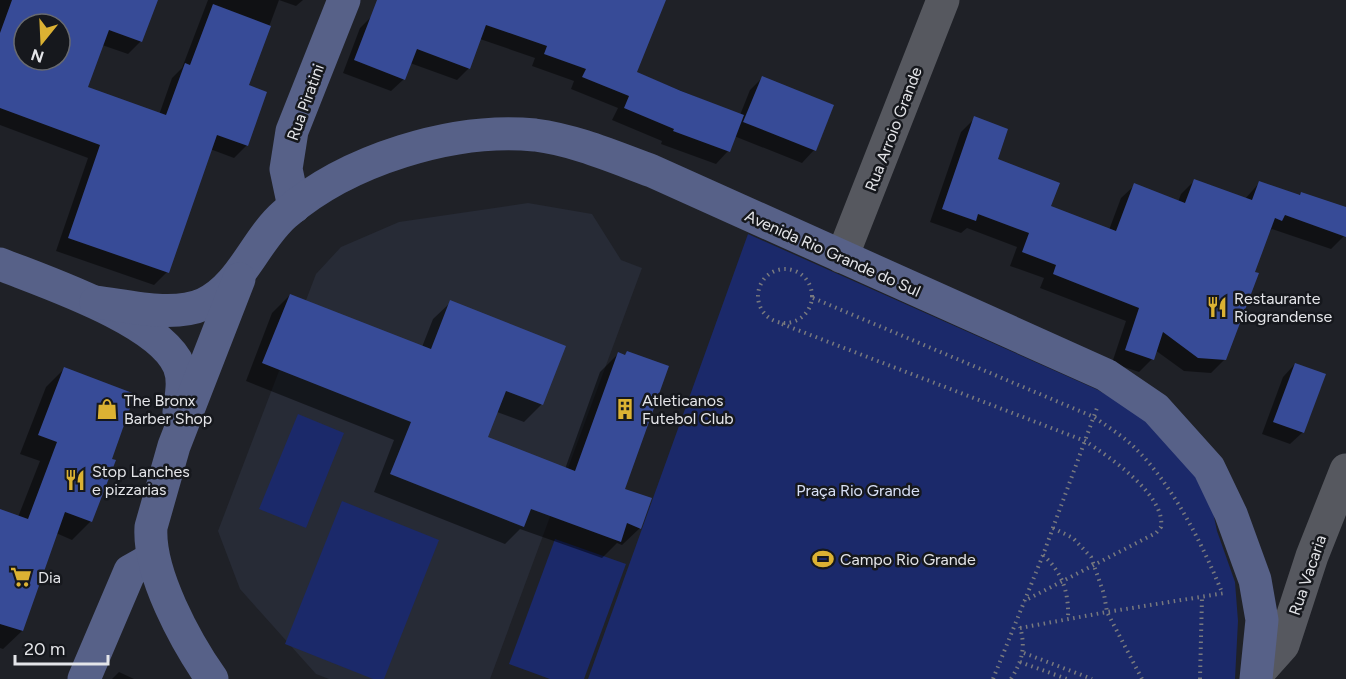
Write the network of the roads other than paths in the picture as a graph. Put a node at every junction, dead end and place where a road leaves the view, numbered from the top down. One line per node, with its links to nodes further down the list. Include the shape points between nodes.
1 (344, 0): 3 (street, Rua Piratini, via 292,131 286,169)
2 (943, 0): 4 (street, Rua Arroio Grande)
3 (294, 207): 4 (street, Avenida Rio Grande do Sul, via 339,178 418,147 475,136 535,135 564,140 652,171); 6 (street, Avenida Rio Grande do Sul, via 275,225)
4 (842, 257): 11 (street, Avenida Rio Grande do Sul, via 1106,375 1156,409 1209,468 1231,514 1255,580 1262,620)
5 (0, 264): 7 (street, Avenida Rio Grande do Sul)
6 (243, 269): 7 (street, Avenida Rio Grande do Sul, via 223,293 202,305 151,310); 8 (street, Avenida Rio Grande do Sul)
7 (96, 302): 8 (street, Avenida Rio Grande do Sul, via 156,338 178,365 183,384)
8 (174, 446): 10 (street, Avenida Rio Grande do Sul, via 151,527)
9 (1346, 470): 11 (street, Rua Vacaria, via 1283,645)
10 (153, 558): 12 (street, via 130,571); 13 (street, Avenida Rio Grande do Sul, via 186,637)
11 (1257, 676)
12 (84, 679)
13 (212, 679)

